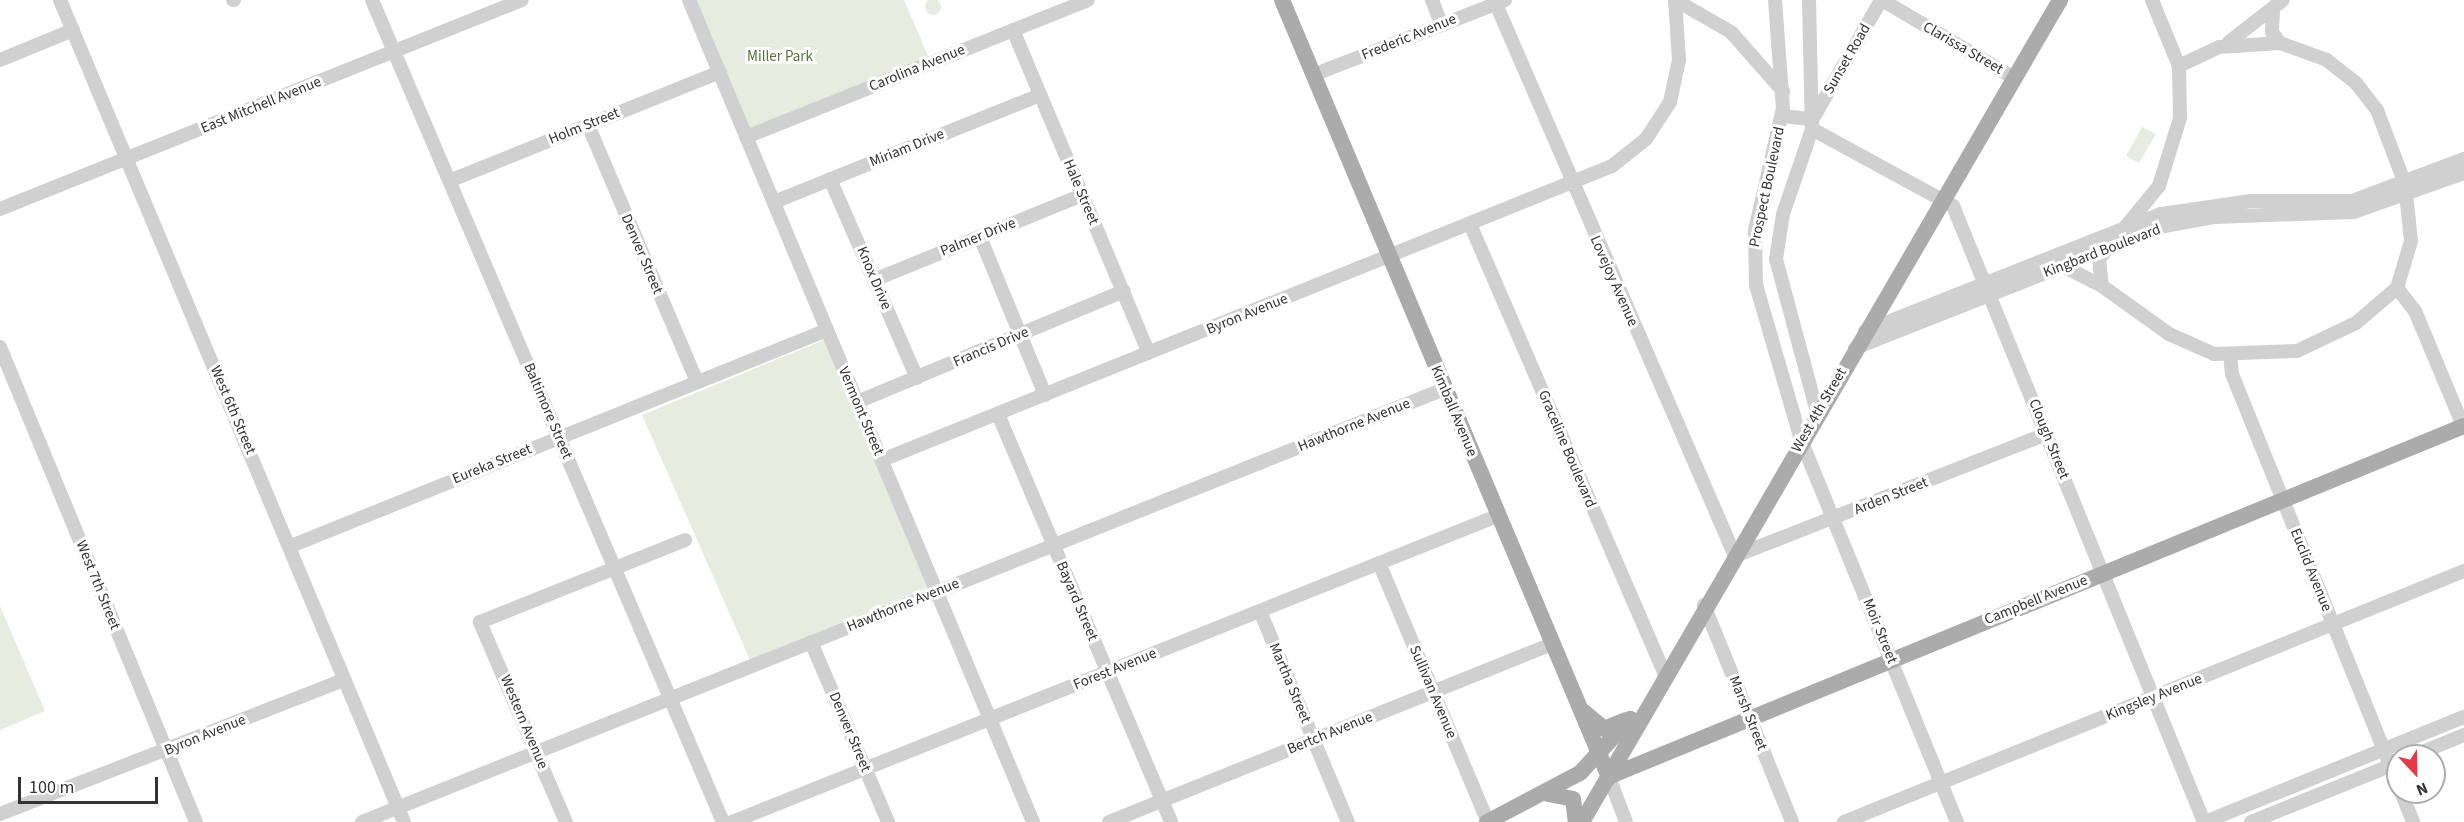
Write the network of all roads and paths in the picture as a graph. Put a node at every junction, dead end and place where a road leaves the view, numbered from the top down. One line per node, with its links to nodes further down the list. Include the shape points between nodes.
1 (60, 0): 18 (street, West 6th Street)
2 (372, 0): 22 (street, Baltimore Street)
3 (522, 0): 22 (street, East Mitchell Avenue)
4 (689, 0): 25 (street, Vermont Street)
5 (1088, 0): 19 (street, Carolina Avenue)
6 (1281, 0): 26 (main road, Kimball Avenue)
7 (1432, 0): 17 (street)
8 (1675, 0): 28 (street, via 1731,32); 39 (street, Byron Avenue, via 1679,60 1670,102 1646,139 1612,166)
9 (1775, 0): 28 (street, Prospect Boulevard)
10 (1809, 0): 31 (street, Prospect Boulevard)
11 (1882, 0): 27 (street, Clarissa Street); 31 (street, Sunset Road)
12 (2060, 0): 27 (main road, West 4th Street)
13 (2152, 0): 24 (street)
14 (2283, 0): 16 (street)
15 (1500, 2): 17 (street, Frederic Avenue); 39 (street, Lovejoy Avenue)
16 (2273, 11): 20 (street, via 2272,32); 21 (street)
17 (1441, 24): 26 (street, Frederic Avenue)
18 (73, 30): 23 (street); 34 (street, West 6th Street)
19 (1013, 30): 29 (street, Hale Street); 33 (street, Carolina Avenue)
20 (2280, 43): 21 (street); 41 (street, via 2327,60 2356,82 2386,125)
21 (2219, 47): 24 (street)
22 (393, 51): 34 (street, East Mitchell Avenue); 38 (street, Baltimore Street)
23 (0, 60)
24 (2179, 66): 40 (street, via 2180,118)
25 (720, 72): 32 (street, Holm Street); 33 (street, Vermont Street)
26 (1313, 75): 51 (main road, Kimball Avenue)
27 (2014, 78): 44 (main road, West 4th Street)
28 (1784, 91): 30 (street, Prospect Boulevard)
29 (1040, 95): 37 (street, Miriam Drive); 42 (street, Hale Street)
30 (1782, 116): 31 (street); 75 (street, Prospect Boulevard, via 1752,256)
31 (1813, 122): 44 (street, Clough Street); 70 (street, Prospect Boulevard, via 1783,214 1776,259)
32 (588, 125): 38 (street, Holm Street); 66 (street, Denver Street)
33 (746, 136): 43 (street, Vermont Street)
34 (127, 158): 45 (street, East Mitchell Avenue); 82 (street, West 6th Street)
35 (2464, 159): 41 (street, Kingbard Boulevard)
36 (2464, 173): 41 (street, Kingbard Boulevard)
37 (830, 179): 43 (street, Miriam Drive); 53 (street, Knox Drive)
38 (449, 181): 74 (street, Baltimore Street)
39 (1571, 183): 47 (street, Byron Avenue); 83 (street, Lovejoy Avenue)
40 (2157, 189): 46 (street, via 2162,207); 48 (street)
41 (2406, 190): 46 (street, Kingbard Boulevard, via 2335,203 2251,201); 50 (street, Kingbard Boulevard, via 2336,214 2186,222); 55 (street, via 2411,241)
42 (1082, 195): 49 (street, Palmer Drive); 57 (street, Hale Street)
43 (774, 202): 58 (street, Vermont Street)
44 (1943, 202): 56 (street, Clough Street, via 1953,206); 59 (main road, West 4th Street)
45 (0, 209)
46 (2174, 212): 48 (street, Kingbard Boulevard)
47 (1470, 224): 51 (street, Byron Avenue); 96 (street, Graceline Boulevard)
48 (2121, 228): 50 (street); 56 (street, Kingbard Boulevard)
49 (980, 237): 53 (street, Palmer Drive); 60 (street)
50 (2104, 250): 52 (street, Kingbard Boulevard); 54 (street, via 2097,272)
51 (1389, 257): 63 (street, Byron Avenue); 67 (main road, Kimball Avenue)
52 (2065, 267): 54 (street); 56 (street, Kingbard Boulevard)
53 (874, 280): 65 (street, Knox Drive)
54 (2102, 286): 64 (street, via 2169,334 2200,350)
55 (2397, 288): 64 (street, via 2356,323 2312,346 2278,354); 72 (street, via 2415,311)
56 (1988, 289): 59 (street, Kingbard Boulevard); 62 (street, Kingbard Boulevard); 73 (street, Clough Street)
57 (1124, 291): 60 (street, Francis Drive); 63 (street, Hale Street)
58 (827, 330): 66 (street, Eureka Street); 69 (street, Vermont Street)
59 (1864, 331): 62 (main road, West 4th Street)
60 (1020, 335): 65 (street, Francis Drive); 68 (street)
61 (0, 348): 110 (street, West 7th Street)
62 (1854, 348): 70 (main road, West 4th Street)
63 (1149, 353): 68 (street, Byron Avenue)
64 (2230, 355): 77 (street, Euclid Avenue, via 2232,374)
65 (917, 378): 69 (street, Francis Drive)
66 (696, 382): 74 (street, Eureka Street)
67 (1444, 389): 78 (main road, Kimball Avenue); 81 (street, Hawthorne Avenue)
68 (1045, 395): 71 (street, Byron Avenue)
69 (857, 402): 76 (street, Vermont Street)
70 (1817, 412): 75 (main road, West 4th Street)
71 (998, 414): 76 (street, Byron Avenue); 81 (street, Bayard Street)
72 (2464, 427): 77 (main road, Campbell Avenue)
73 (2047, 434): 79 (street, Arden Street); 87 (street, Clough Street)
74 (560, 437): 82 (street, Eureka Street); 85 (street, Baltimore Street)
75 (1801, 440): 79 (street, Moir Street); 83 (main road, West 4th Street)
76 (882, 460): 88 (street, Vermont Street)
77 (2283, 499): 87 (main road, Campbell Avenue); 91 (street, Euclid Avenue)
78 (1497, 516): 84 (street, Forest Avenue); 93 (main road, Kimball Avenue)
79 (1834, 518): 83 (street, Arden Street); 94 (street, Moir Street)
80 (685, 540): 85 (street)
81 (1053, 545): 88 (street, Hawthorne Avenue); 95 (street, Bayard Street)
82 (291, 546): 97 (street, West 6th Street)
83 (1735, 556): 89 (main road, West 4th Street)
84 (1379, 563): 90 (street, Forest Avenue); 98 (street, Sullivan Avenue)
85 (616, 567): 100 (street, Baltimore Street); 111 (street, Western Avenue, via 480,622)
86 (2464, 571): 91 (street, Kingsley Avenue)
87 (2103, 573): 94 (main road, Campbell Avenue); 99 (street, Clough Street)
88 (937, 592): 92 (street, Hawthorne Avenue); 105 (street, Vermont Street)
89 (1704, 605): 96 (main road, West 4th Street); 103 (street, Marsh Street)
90 (1260, 611): 95 (street, Forest Avenue); 107 (street, Martha Street)
91 (2333, 624): 99 (street, Kingsley Avenue); 109 (street, Euclid Avenue)
92 (811, 642): 100 (street, Hawthorne Avenue); 115 (street, Denver Street)
93 (1551, 644): 98 (street, Bertch Avenue); 101 (main road, Kimball Avenue)
94 (1891, 659): 103 (main road, Campbell Avenue); 117 (street, Moir Street)
95 (1108, 671): 105 (street, Forest Avenue); 119 (street, Bayard Street)
96 (1664, 673): 102 (main road); 116 (main road, West 4th Street)
97 (343, 680): 110 (street, Byron Avenue); 121 (street, West 6th Street)
98 (1433, 692): 107 (street, Bertch Avenue); 134 (street, Sullivan Avenue)
99 (2153, 697): 117 (street, Kingsley Avenue); 141 (street, Clough Street)
100 (670, 699): 111 (street, Hawthorne Avenue); 127 (street, Baltimore Street)
101 (1575, 700): 102 (main road, via 1604,729 1618,726); 113 (main road, Kimball Avenue)
102 (1634, 714): 113 (main road)
103 (1749, 716): 116 (main road, Campbell Avenue); 138 (street, Marsh Street)
104 (2464, 717): 109 (street)
105 (990, 718): 115 (street, Forest Avenue); 130 (street, Vermont Street)
106 (2464, 735): 108 (street)
107 (1314, 740): 119 (street, Bertch Avenue); 133 (street, Martha Street)
108 (2442, 744)
109 (2384, 750): 112 (street, Euclid Avenue); 141 (street)
110 (166, 751): 122 (street, Byron Avenue); 123 (street, West 7th Street)
111 (537, 752): 121 (street, Hawthorne Avenue); 126 (street, Western Avenue)
112 (2386, 753)
113 (1600, 757): 116 (main road, Kimball Avenue); 118 (main road)
114 (2386, 767): 142 (street)
115 (865, 769): 128 (street, Forest Avenue); 129 (street, Denver Street)
116 (1609, 777): 136 (main road, West 4th Street); 137 (street, Kimball Avenue)
117 (1941, 783): 139 (street, Kingsley Avenue); 140 (street, Moir Street)
118 (1548, 794): 134 (main road); 135 (main road, via 1573,799)
119 (1162, 801): 131 (street, Bertch Avenue); 132 (street, Bayard Street)
120 (2406, 804): 143 (street)
121 (398, 808): 124 (street, Hawthorne Avenue); 125 (street, West 6th Street)
122 (7, 816)
123 (196, 822)
124 (362, 822)
125 (404, 822)
126 (566, 822)
127 (723, 822)
128 (732, 822)
129 (888, 822)
130 (1033, 822)
131 (1109, 822)
132 (1171, 822)
133 (1348, 822)
134 (1487, 822)
135 (1576, 822)
136 (1582, 822)
137 (1626, 822)
138 (1791, 822)
139 (1844, 822)
140 (1957, 822)
141 (2205, 822)
142 (2252, 822)
143 (2414, 822)

